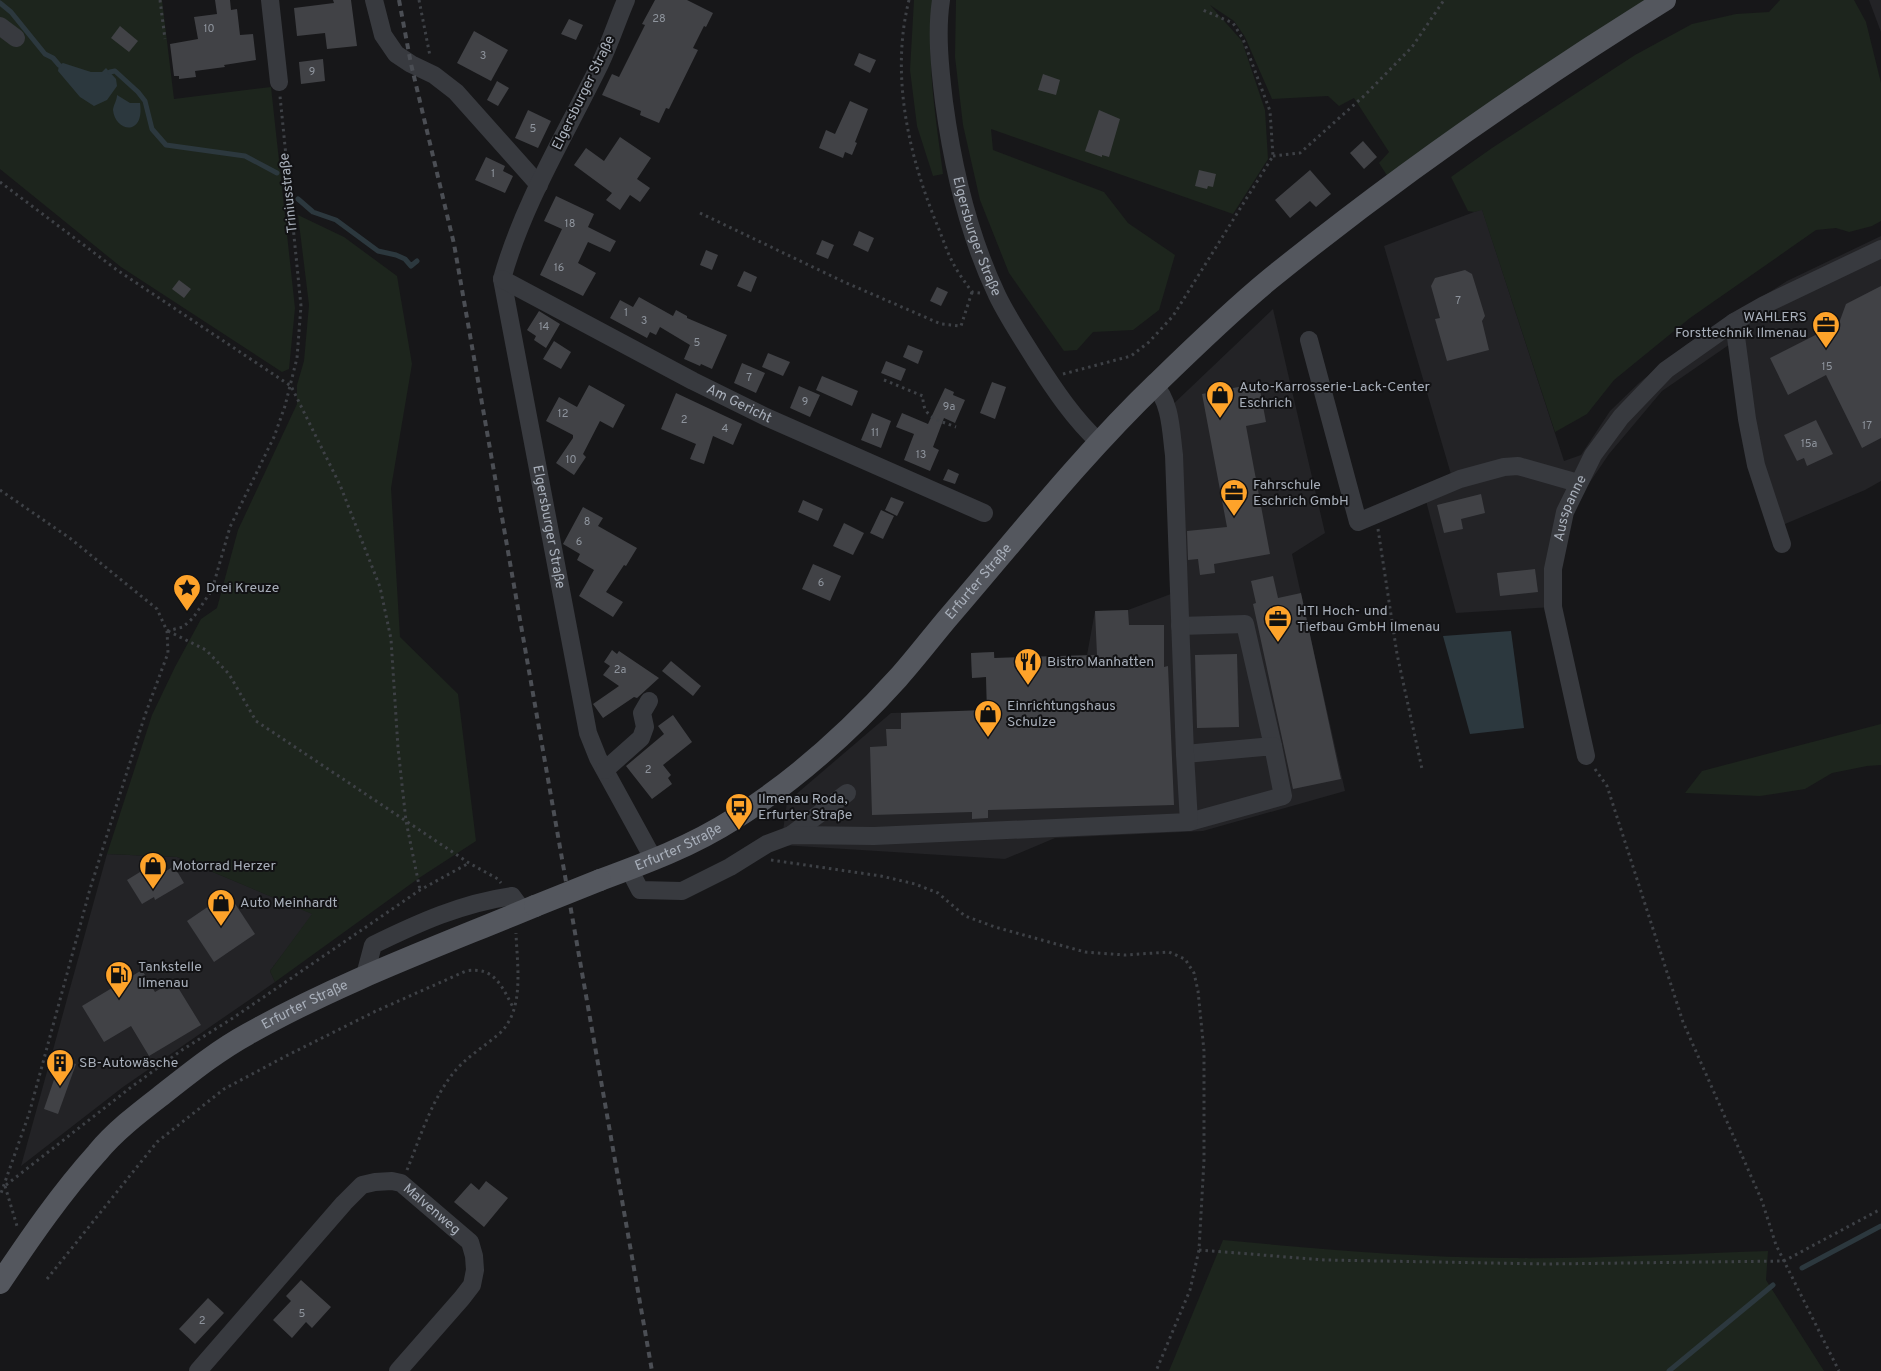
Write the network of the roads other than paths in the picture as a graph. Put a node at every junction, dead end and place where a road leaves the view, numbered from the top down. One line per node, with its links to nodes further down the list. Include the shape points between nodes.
1 (270, 0): 6 (street)
2 (374, 0): 7 (street, via 382,35 396,54 434,75 456,92)
3 (941, 0): 13 (street, Elgersburger Straße, via 942,83 950,148 962,203 980,256 998,296 1049,381)
4 (1665, 0): 12 (main road, Erfurter Straße, via 1592,45 1424,161 1269,280)
5 (621, 2): 7 (street, Elgersburger Straße, via 601,62)
6 (279, 82)
7 (539, 185): 9 (street, Elgersburger Straße, via 510,250)
8 (1881, 249): 10 (street, Ausspanne)
9 (502, 279): 15 (street, Am Gericht, via 758,413); 22 (street, Elgersburger Straße, via 588,733)
10 (1734, 322): 14 (street, Ausspanne, via 1660,376 1621,417 1593,455); 16 (street, via 1756,465)
11 (1309, 340): 14 (street, via 1358,522 1460,479 1504,467 1518,466)
12 (1154, 385): 13 (main road, Erfurter Straße); 17 (street, via 1162,392 1174,455)
13 (1099, 442): 26 (main road, Erfurter Straße, via 900,676 834,741 734,819)
14 (1578, 483): 21 (street, Ausspanne, via 1558,536 1553,569 1553,607)
15 (984, 513)
16 (1782, 544)
17 (1180, 626): 19 (street, via 1245,624); 20 (street)
18 (650, 701): 22 (street, via 642,713 645,727 641,738)
19 (1273, 746): 20 (street); 24 (street, via 1283,796)
20 (1185, 754): 24 (street)
21 (1586, 756)
22 (605, 770): 26 (street, Elgersburger Straße)
23 (848, 793): 25 (street)
24 (1189, 822): 25 (street, via 874,836)
25 (791, 835): 27 (street, via 767,844 749,857 682,891 640,890)
26 (654, 860): 27 (main road, Erfurter Straße)
27 (630, 870): 28 (main road, Erfurter Straße, bridge, via 365,975 247,1034 143,1110 97,1152 30,1237)
28 (0, 1284)
29 (198, 1371): 30 (street, Malvenweg, via 362,1185 392,1181 401,1183 470,1242 475,1270 472,1284 462,1298)
30 (398, 1371)

